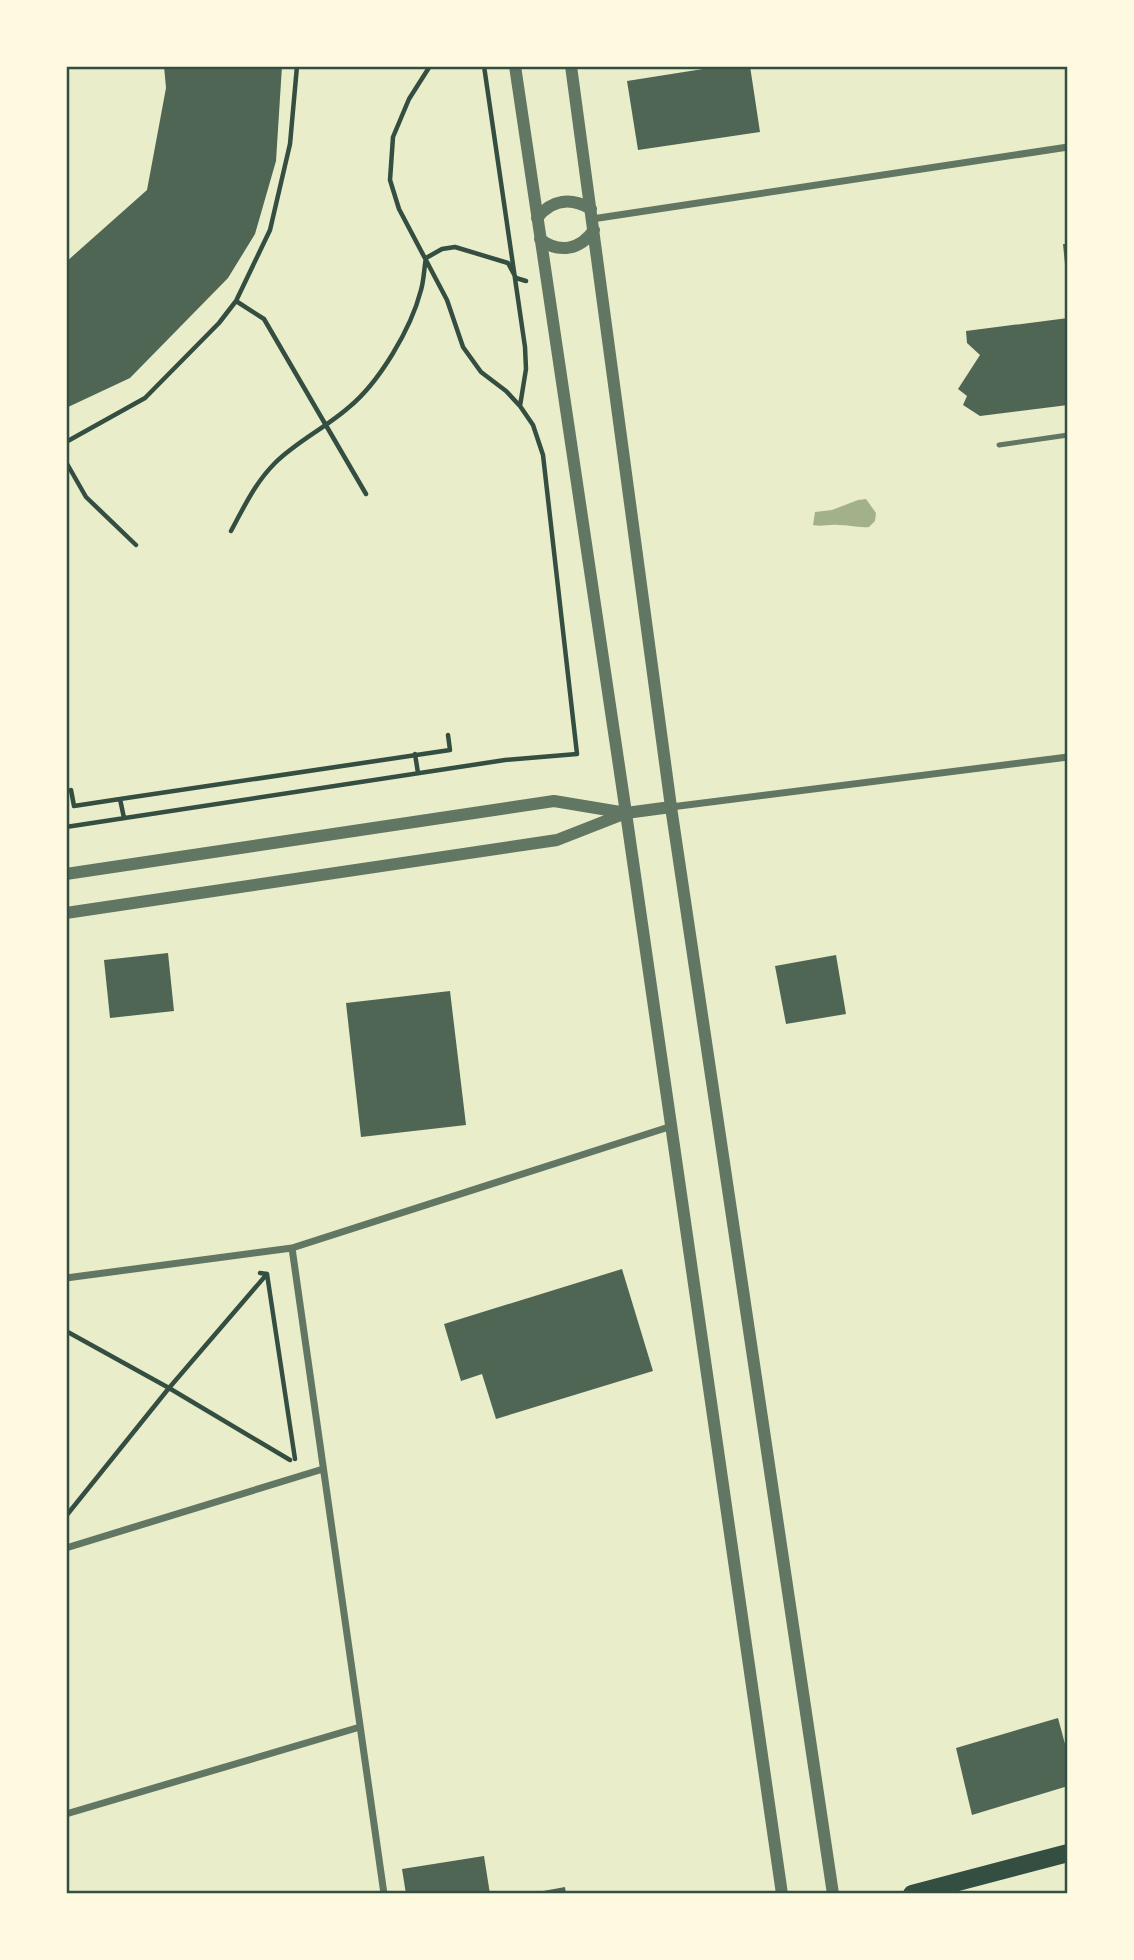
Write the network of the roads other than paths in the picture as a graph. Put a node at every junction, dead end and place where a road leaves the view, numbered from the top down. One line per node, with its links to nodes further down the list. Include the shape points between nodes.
1 (515, 66): 4 (street)
2 (571, 66): 5 (street)
3 (1068, 148): 5 (street)
4 (537, 218): 5 (street, via 562,201 572,201); 6 (street)
5 (592, 219): 6 (street, via 579,246 548,246); 10 (street)
6 (540, 239): 11 (street)
7 (1068, 435): 8 (lane)
8 (999, 445)
9 (1068, 757): 10 (street)
10 (671, 807): 11 (street); 24 (street)
11 (626, 813): 12 (street, via 554,801); 13 (street, via 557,840); 14 (street)
12 (66, 874)
13 (66, 913)
14 (672, 1126): 15 (street); 23 (street)
15 (292, 1248): 16 (street); 17 (street)
16 (66, 1279)
17 (323, 1469): 18 (street); 19 (street)
18 (66, 1548)
19 (360, 1727): 20 (street); 22 (street)
20 (66, 1814)
21 (1068, 1853): 25 (main road)
22 (384, 1894)
23 (782, 1894)
24 (833, 1894)
25 (912, 1894)

